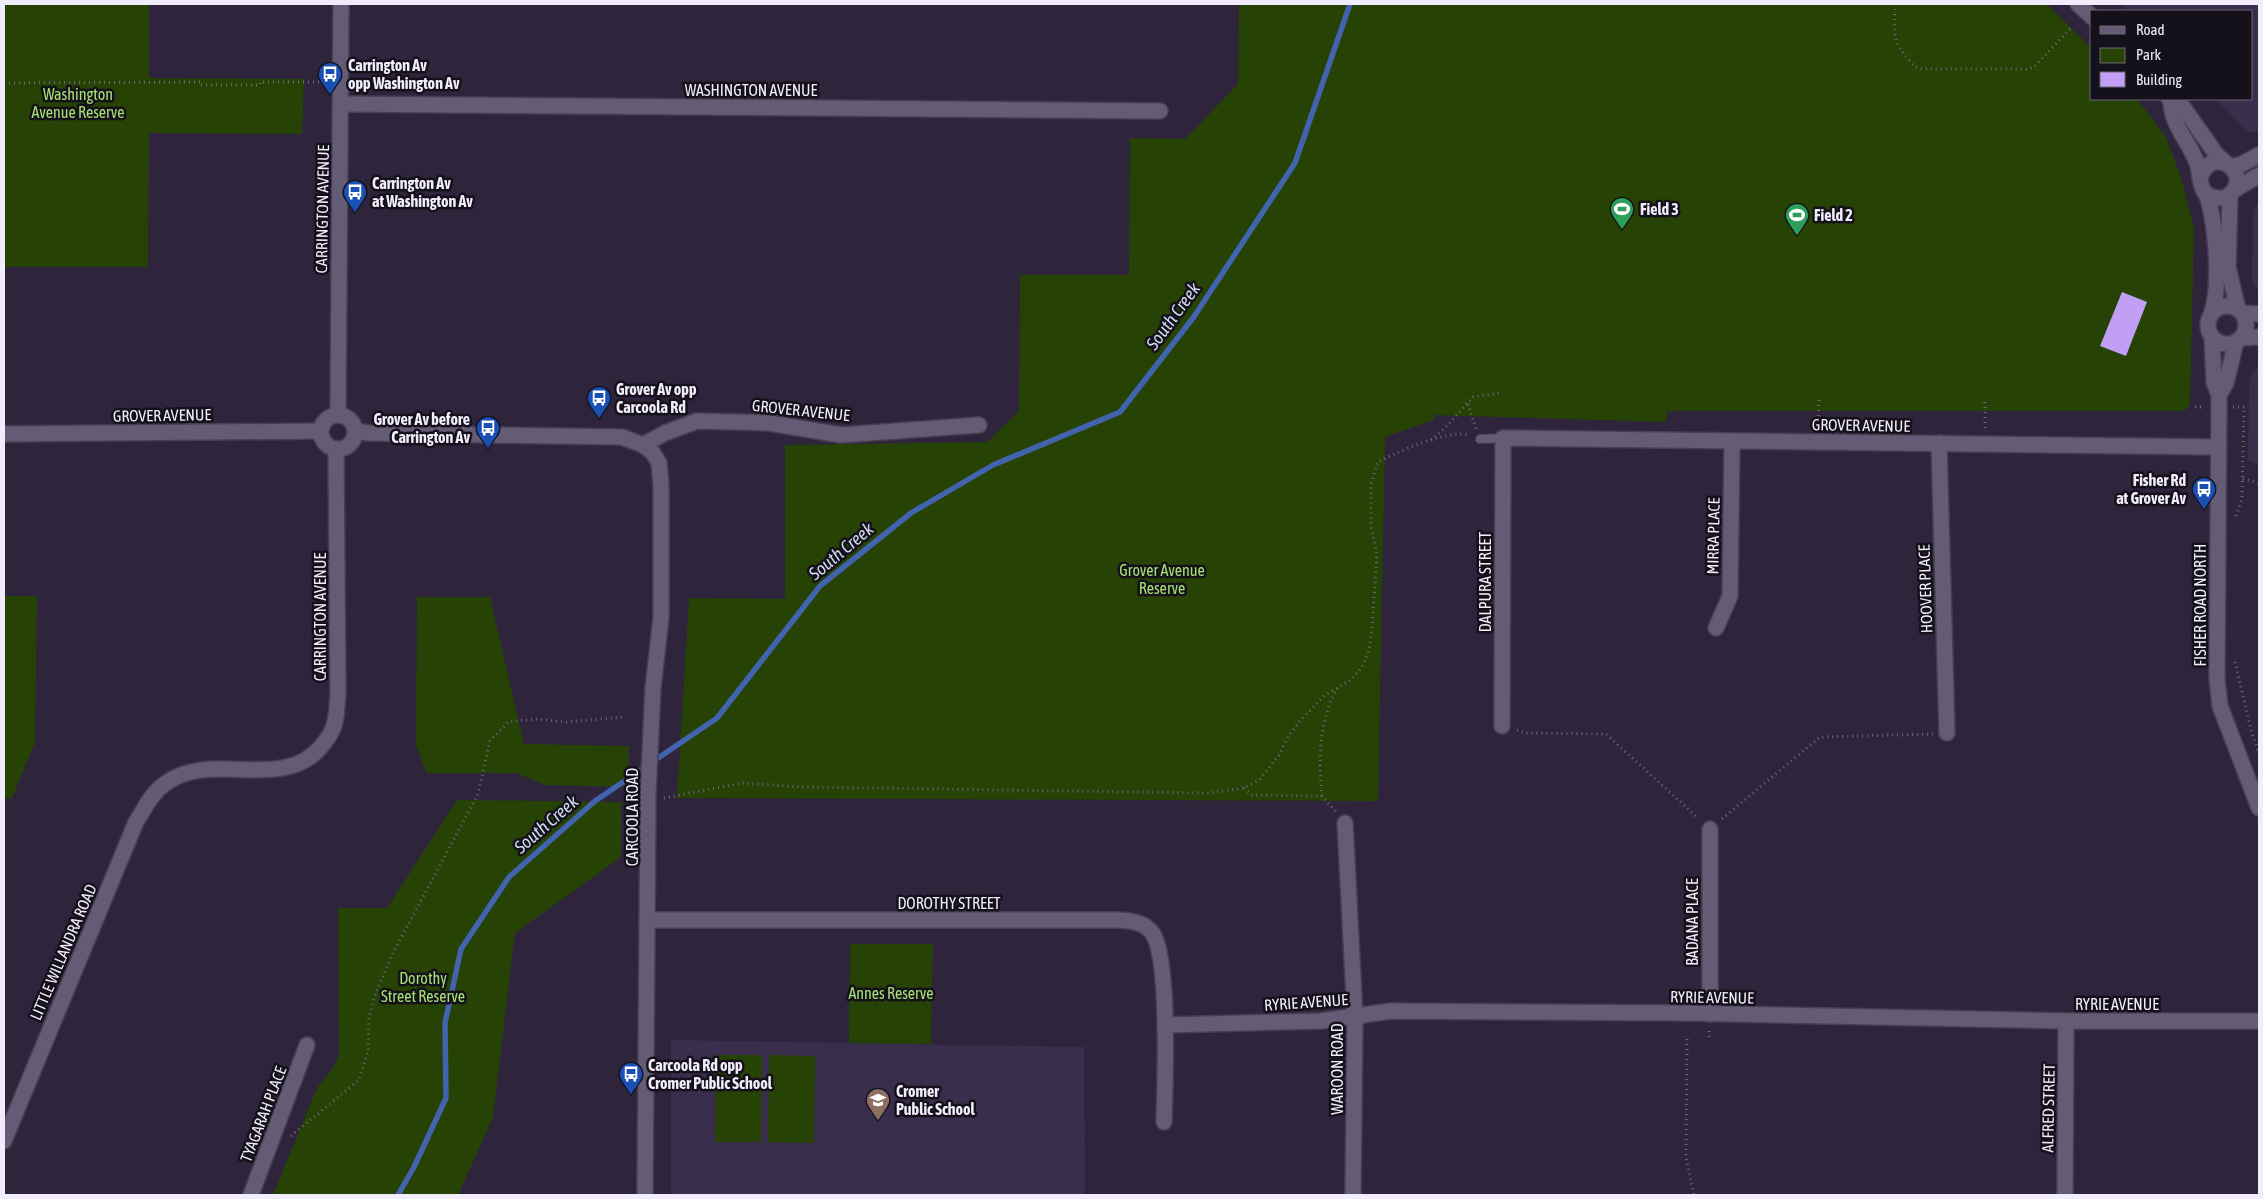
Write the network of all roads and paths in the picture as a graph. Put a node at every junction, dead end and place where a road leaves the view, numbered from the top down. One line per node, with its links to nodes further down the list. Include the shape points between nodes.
1 (341, 4): 9 (street, CARRINGTON AVENUE)
2 (1895, 4): 5 (path, via 1897,47 1914,66 1922,69 2029,68 2035,66)
3 (2078, 4): 4 (street)
4 (2090, 15)
5 (2072, 27)
6 (324, 82): 7 (path, via 260,82 260,85 200,85 200,82)
7 (4, 83)
8 (2170, 100): 12 (street, via 2183,107 2216,154); 14 (street, via 2171,114 2198,163)
9 (341, 104): 10 (street, WASHINGTON AVENUE); 29 (street, CARRINGTON AVENUE)
10 (1160, 111)
11 (2259, 155): 12 (street, via 2242,164)
12 (2229, 165): 14 (street, via 2218,161 2209,164); 15 (street, via 2237,178)
13 (2259, 175): 15 (street)
14 (2200, 178): 16 (street)
15 (2232, 192): 16 (street, via 2217,198); 17 (street, via 2228,267)
16 (2206, 193): 18 (street, via 2216,248 2216,297)
17 (2240, 311): 18 (street, via 2224,305); 19 (street); 22 (street, via 2246,326)
18 (2212, 312): 20 (street, via 2207,324)
19 (2259, 314)
20 (2212, 338): 22 (street, via 2223,344); 24 (street, FISHER ROAD NORTH, via 2214,382)
21 (2259, 338): 22 (street)
22 (2239, 340): 24 (street, FISHER ROAD NORTH)
23 (1500, 393): 27 (path, via 1473,397)
24 (2219, 395): 42 (street, FISHER ROAD NORTH)
25 (1819, 398): 31 (path)
26 (1985, 400): 32 (path)
27 (1468, 404): 37 (path); 38 (path)
28 (2244, 407): 44 (path)
29 (338, 414): 33 (street, via 328,417); 34 (street, via 348,417)
30 (978, 425): 41 (street, GROVER AVENUE, via 841,434 769,422 697,421)
31 (1818, 426)
32 (1985, 429)
33 (321, 431): 35 (street, GROVER AVENUE); 43 (street, via 323,441)
34 (356, 431): 41 (street, via 622,437); 43 (street, via 348,446)
35 (4, 434)
36 (1502, 438): 37 (lane); 39 (street, GROVER AVENUE); 51 (street, DALPURA STREET)
37 (1480, 439): 38 (path, via 1466,434)
38 (1430, 440): 49 (path, via 1401,449 1378,462 1371,484 1371,525 1377,555 1369,651 1351,680)
39 (1732, 441): 40 (street, GROVER AVENUE); 47 (street, MIRRA PLACE, via 1730,596)
40 (1939, 444): 42 (street, GROVER AVENUE); 52 (street, HOOVER PLACE)
41 (643, 445): 61 (street, CARCOOLA ROAD, via 658,463 661,485 661,618 650,729)
42 (2218, 447): 58 (street, FISHER ROAD NORTH, via 2217,679 2220,706)
43 (336, 449): 53 (street, CARRINGTON AVENUE, via 338,695 335,722 329,738)
44 (2243, 479): 45 (path); 46 (path)
45 (2259, 484)
46 (2236, 523)
47 (1716, 628)
48 (2235, 654): 54 (path)
49 (1339, 685): 55 (path, via 1325,695 1289,735 1279,755 1260,779); 56 (path, via 1322,732)
50 (626, 717): 70 (path, via 508,722 490,742 478,794 394,951 376,992 369,1017 368,1051 359,1080)
51 (1502, 726): 60 (path, via 1525,732 1606,734)
52 (1947, 733): 60 (path, via 1820,737)
53 (318, 750): 71 (street, LITTLE WILLANDRA ROAD, via 306,761 282,769 202,768 183,773 150,797 136,822)
54 (2259, 753)
55 (1244, 788): 56 (path, via 1252,795); 57 (path, via 1208,793 801,787 743,783)
56 (1322, 796): 59 (path)
57 (664, 798)
58 (2259, 808)
59 (1345, 824): 63 (street, WAROON ROAD)
60 (1710, 829): 62 (street, BADANA PLACE)
61 (648, 920): 66 (street, DOROTHY STREET, via 1139,922 1152,934 1158,951); 73 (street, CARCOOLA ROAD)
62 (1710, 1014): 63 (street, RYRIE AVENUE, via 1391,1011); 64 (street, RYRIE AVENUE)
63 (1355, 1016): 66 (street, RYRIE AVENUE, via 1320,1021); 74 (street, WAROON ROAD)
64 (2066, 1021): 65 (street, RYRIE AVENUE); 76 (street, ALFRED STREET)
65 (2259, 1021)
66 (1165, 1025): 69 (street, DOROTHY STREET)
67 (1687, 1039): 75 (path, via 1686,1157)
68 (307, 1046): 72 (street, TYAGARAH PLACE)
69 (1164, 1122)
70 (288, 1138)
71 (4, 1141)
72 (251, 1195)
73 (645, 1195)
74 (1353, 1195)
75 (1694, 1195)
76 (2065, 1195)

